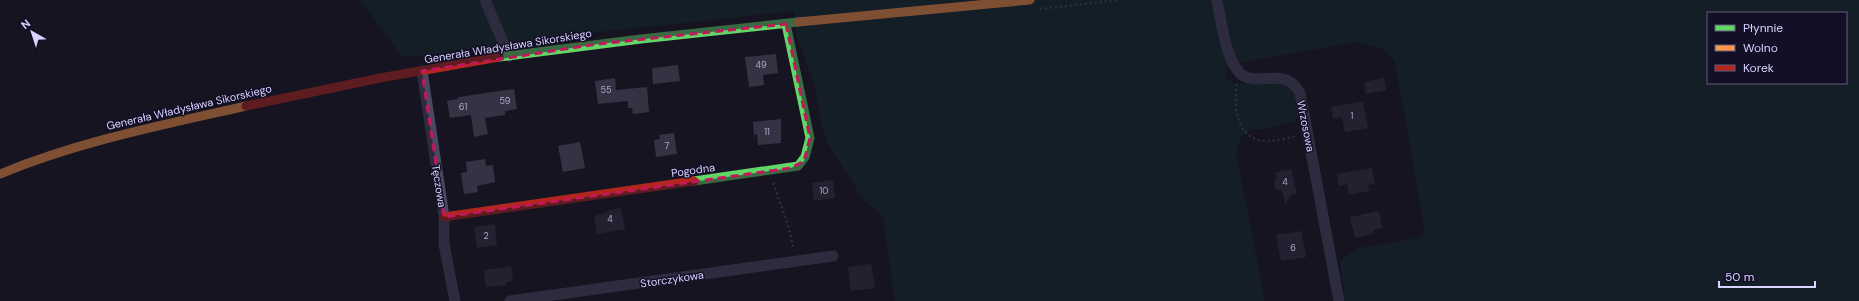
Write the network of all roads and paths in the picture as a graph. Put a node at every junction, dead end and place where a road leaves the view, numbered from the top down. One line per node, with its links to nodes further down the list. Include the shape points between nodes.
1 (485, 0): 5 (street)
2 (1030, 0): 4 (street, Generała Władysława Sikorskiego)
3 (1217, 0): 7 (street, via 1232,61)
4 (786, 24): 5 (street, Generała Władysława Sikorskiego); 9 (street, Pogodna, via 810,138 804,161 798,166)
5 (509, 56): 6 (street, Generała Władysława Sikorskiego)
6 (422, 71): 10 (street, Generała Władysława Sikorskiego, via 274,100 118,135 47,156); 11 (street, Tęczowa)
7 (1239, 72): 8 (street, Wrzosowa, via 1250,78 1285,79 1295,85 1300,93); 8 (path, via 1235,103 1240,125 1250,136 1263,141)
8 (1308, 135): 16 (street, Wrzosowa)
9 (773, 171): 11 (street, Pogodna); 13 (path, via 774,190 788,225 792,248)
10 (0, 174)
11 (444, 217): 14 (street, Tęczowa, via 444,244)
12 (833, 256): 13 (street, Storczykowa)
13 (803, 261): 15 (street, Storczykowa)
14 (455, 301)
15 (510, 301)
16 (1340, 301)

